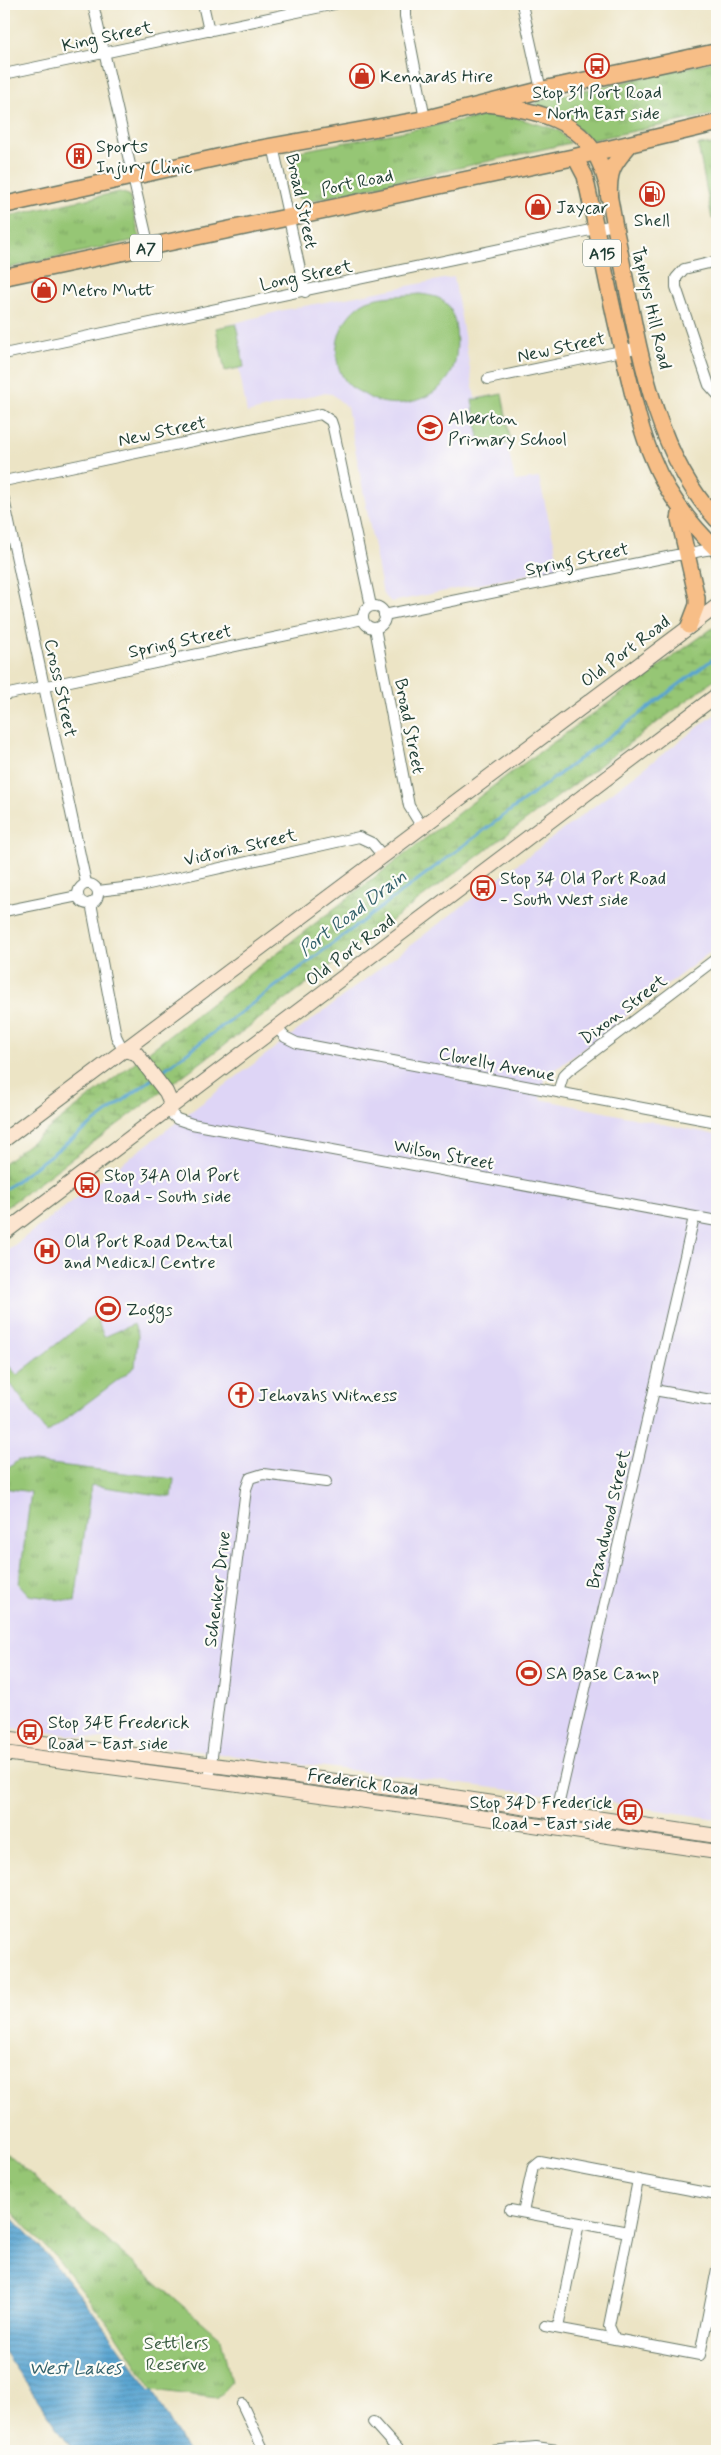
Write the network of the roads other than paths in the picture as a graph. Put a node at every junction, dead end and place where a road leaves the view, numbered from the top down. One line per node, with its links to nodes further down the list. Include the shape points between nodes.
1 (93, 4): 8 (street)
2 (203, 4): 6 (street)
3 (335, 4): 6 (street, King Street)
4 (406, 4): 12 (street, via 405,16)
5 (522, 4): 10 (street)
6 (209, 31): 8 (street, King Street)
7 (717, 52): 10 (highway)
8 (104, 53): 9 (street, King Street); 18 (street)
9 (4, 74)
10 (541, 90): 11 (highway)
11 (486, 104): 12 (highway); 16 (main road, Tapleys Hill Road / A15, via 530,111 558,122 568,127)
12 (425, 118): 15 (highway)
13 (717, 123): 14 (highway, Port Road / A7)
14 (629, 145): 16 (highway, Port Road / A7); 19 (highway, via 608,175)
15 (273, 146): 18 (highway); 21 (street, Broad Street)
16 (594, 152): 17 (highway, Port Road / A7); 19 (main road, Tapleys Hill Road / A15)
17 (576, 157): 21 (highway, Port Road / A7); 23 (main road, Tapleys Hill Road / A15, via 584,169)
18 (133, 176): 20 (highway); 24 (street)
19 (609, 197): 22 (main road, Tapleys Hill Road / A15)
20 (4, 205)
21 (288, 216): 24 (highway, Port Road / A7); 27 (street, Broad Street)
22 (614, 225): 23 (street, Long Street); 28 (main road, Tapleys Hill Road / A15)
23 (597, 229): 27 (street, Long Street); 29 (main road, Tapleys Hill Road / A15)
24 (149, 247): 26 (highway, Port Road / A7)
25 (717, 261): 32 (street, via 684,269 676,278 676,287 709,385)
26 (4, 277)
27 (305, 292): 30 (street, Long Street)
28 (640, 346): 29 (street, New Street); 36 (main road, Tapleys Hill Road / A15, via 670,449)
29 (622, 351): 31 (street, New Street); 35 (main road, Tapleys Hill Road / A15, via 652,459)
30 (4, 354)
31 (488, 379)
32 (717, 394)
33 (4, 481): 39 (street, New Street, via 316,415 326,416 333,427)
34 (4, 499): 45 (street, Cross Street)
35 (681, 509): 37 (main road, Tapleys Hill Road / A15); 38 (main road, via 679,519)
36 (717, 520)
37 (717, 550): 38 (street, Spring Street, via 703,550)
38 (687, 556): 41 (street, Spring Street, via 677,555); 43 (main road, via 697,605)
39 (371, 606): 41 (street, via 378,607); 42 (street, via 364,612)
40 (717, 606): 43 (main road, Old Port Road)
41 (384, 616): 44 (street, via 383,622)
42 (363, 619): 44 (street, via 367,626); 45 (street, Spring Street)
43 (689, 626): 48 (main road, Old Port Road)
44 (375, 628): 48 (street, Broad Street, via 409,806)
45 (44, 687): 47 (street, Spring Street); 50 (street, Cross Street)
46 (717, 694): 56 (main road, Old Port Road)
47 (4, 695)
48 (422, 827): 49 (main road, Old Port Road)
49 (383, 856): 51 (street, Victoria Street, via 372,843 359,837 140,886); 57 (main road, Old Port Road)
50 (86, 884): 51 (street, via 93,885); 52 (street, via 80,888)
51 (98, 891): 53 (street, via 97,898)
52 (78, 896): 53 (street, via 82,902); 54 (street)
53 (91, 903): 57 (street, via 116,1036)
54 (4, 911)
55 (717, 958): 58 (street, Dixon Street, via 568,1071)
56 (277, 1028): 58 (street, Clovelly Avenue, via 297,1044); 59 (main road, Old Port Road)
57 (123, 1050): 59 (main road, via 138,1056 166,1092 170,1101); 61 (main road, Old Port Road)
58 (558, 1092): 60 (street, Clovelly Avenue)
59 (168, 1111): 62 (street, Wilson Street, via 177,1119 192,1124); 64 (main road, Old Port Road)
60 (717, 1122)
61 (4, 1140)
62 (694, 1217): 63 (street, Wilson Street); 65 (street, Brandwood Street)
63 (717, 1222)
64 (4, 1233)
65 (654, 1390): 66 (street); 72 (street, Brandwood Street)
66 (717, 1401)
67 (326, 1482): 70 (street, Schenker Drive, via 262,1474 250,1478)
68 (4, 1738): 70 (main road, Frederick Road)
69 (4, 1753): 71 (main road, Frederick Road)
70 (211, 1765): 71 (street, Schenker Drive); 72 (main road, Frederick Road)
71 (209, 1780): 73 (main road, Frederick Road)
72 (556, 1812): 73 (street, Brandwood Street); 74 (main road, Frederick Road)
73 (553, 1828): 75 (main road, Frederick Road)
74 (717, 1836)
75 (717, 1852)
76 (638, 2180): 77 (street); 79 (street, via 539,2161 533,2166); 81 (street)
77 (717, 2195)
78 (510, 2210): 79 (street)
79 (523, 2212): 80 (street)
80 (579, 2223): 81 (street); 84 (street)
81 (628, 2232): 85 (street, via 609,2326)
82 (717, 2269): 85 (street, via 700,2355)
83 (546, 2326): 84 (street)
84 (558, 2328): 85 (street)
85 (615, 2340)
86 (242, 2404): 88 (street)
87 (373, 2422): 89 (street)
88 (264, 2451)
89 (399, 2451)
90 (490, 2451): 91 (street, via 536,2447)
91 (564, 2451)

